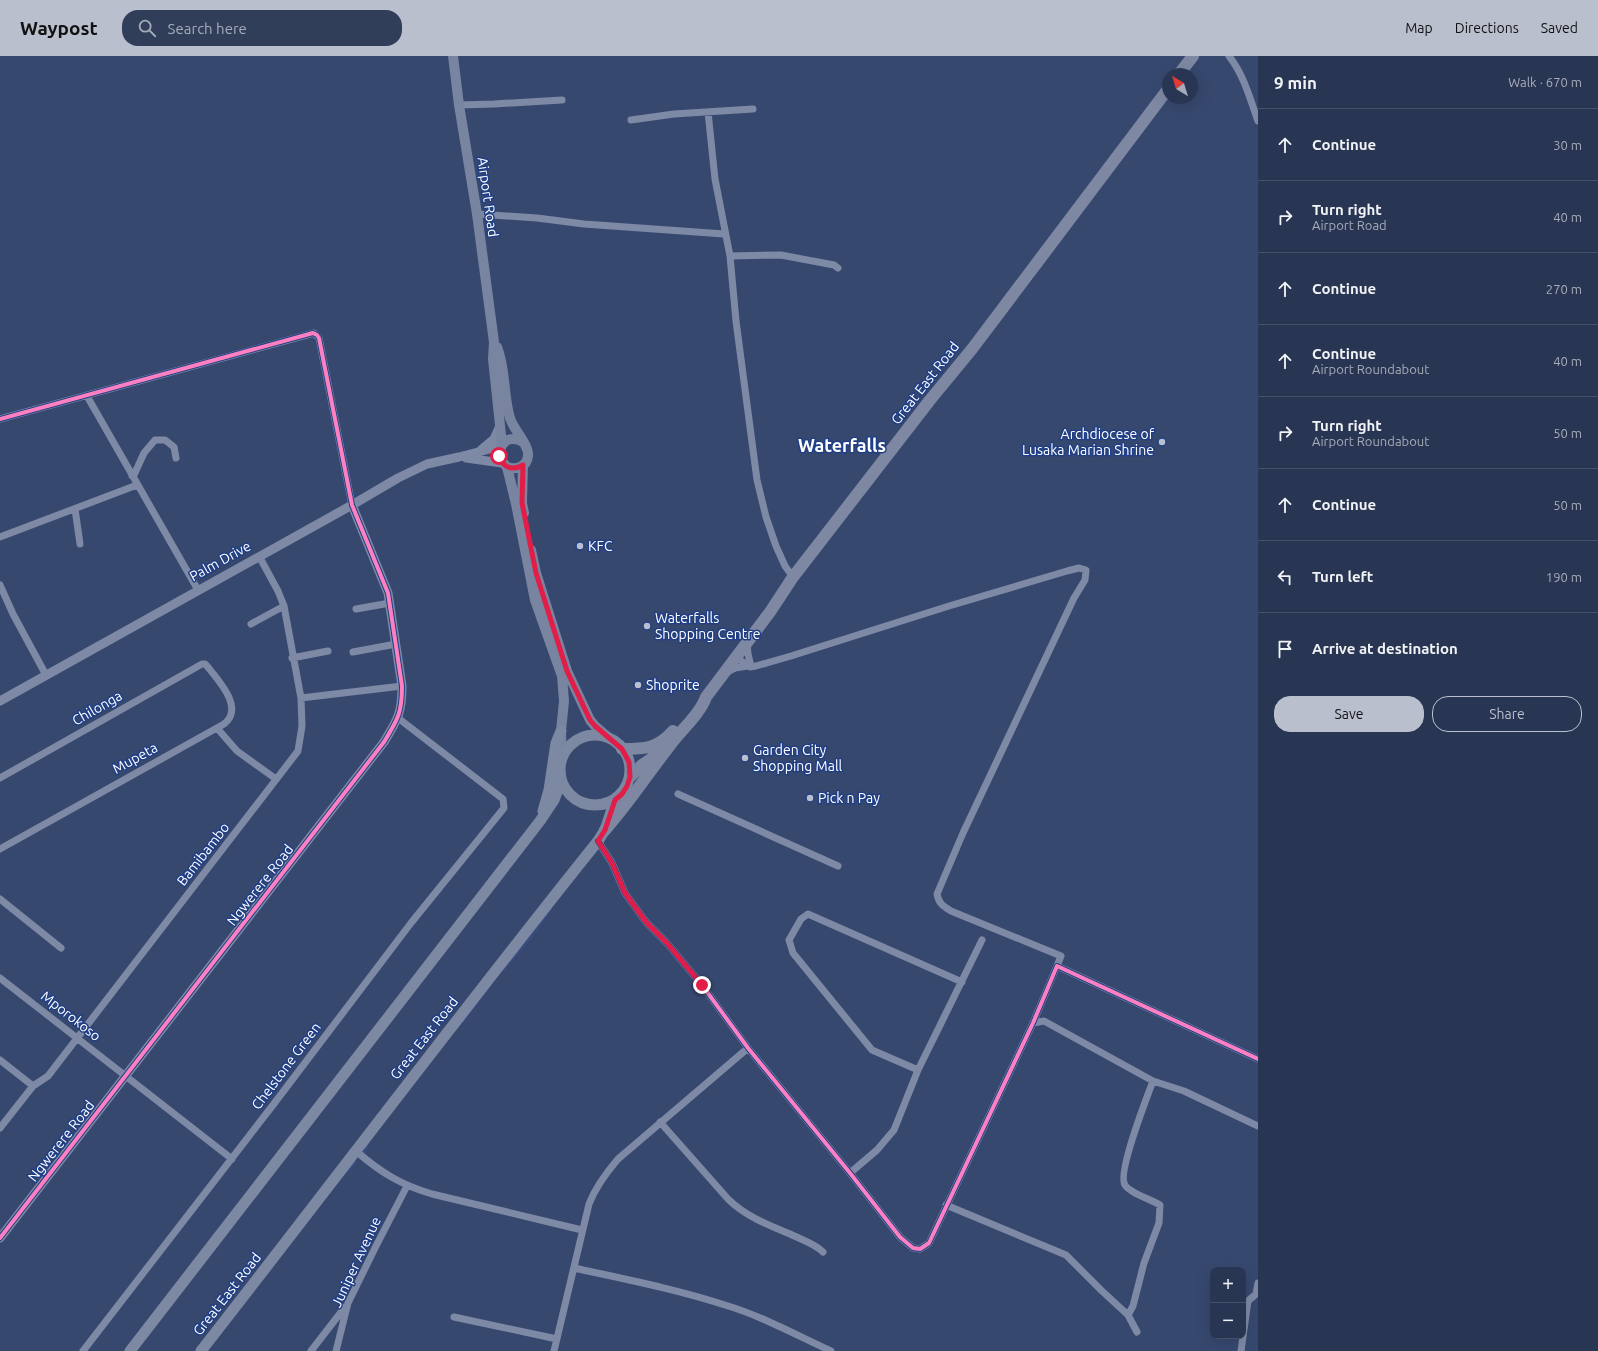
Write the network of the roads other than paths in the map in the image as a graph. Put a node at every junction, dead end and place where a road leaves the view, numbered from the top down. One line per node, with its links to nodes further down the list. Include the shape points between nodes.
1 (453, 56): 7 (main road, Airport Road)
2 (1193, 56): 4 (highway)
3 (1229, 56): 11 (street, via 1236,65)
4 (1184, 68)
5 (1162, 97): 34 (highway, Great East Road, via 972,349)
6 (562, 100): 7 (street)
7 (459, 104): 12 (main road, Airport Road)
8 (753, 109): 9 (street)
9 (708, 112): 10 (street); 13 (street)
10 (631, 120)
11 (1258, 121)
12 (477, 214): 13 (street); 16 (main road, Airport Road)
13 (724, 234): 14 (street)
14 (730, 256): 15 (street, via 780,256 834,265); 34 (street, via 757,480 776,546)
15 (838, 268)
16 (494, 342): 19 (main road, Airport Road, via 493,359); 20 (main road, Airport Road, via 500,359 510,419)
17 (87, 396): 18 (street); 27 (street); 29 (street, via 314,333 319,338)
18 (0, 419)
19 (500, 426): 21 (main road, Airport Road); 22 (street, Palm Drive, via 489,444)
20 (523, 442): 21 (main road, via 507,440); 26 (main road, via 528,449 527,461)
21 (502, 445): 22 (street, Palm Drive); 25 (main road, via 499,454)
22 (470, 454): 24 (street, Palm Drive)
23 (176, 458): 27 (street, via 174,447 165,440 155,440 144,453)
24 (459, 458): 25 (street, Palm Drive, via 481,459); 29 (street, Palm Drive, via 427,464)
25 (505, 465): 26 (main road, via 517,468); 57 (main road, via 516,504 535,600 562,676 564,701)
26 (523, 465): 58 (main road, via 522,503 536,573 567,671 590,720)
27 (132, 476): 28 (street)
28 (137, 485): 30 (street); 36 (street)
29 (352, 505): 33 (street, Palm Drive); 37 (street, Ngwerere Road, via 386,584)
30 (75, 509): 31 (street); 32 (street)
31 (0, 537)
32 (80, 544)
33 (259, 556): 36 (street, Palm Drive); 38 (street, Bamibambo)
34 (793, 577): 41 (highway, Great East Road)
35 (0, 585): 49 (street)
36 (198, 590): 49 (street, Palm Drive)
37 (390, 602): 39 (street); 42 (street, Ngwerere Road)
38 (284, 606): 40 (street); 46 (street, Bamibambo)
39 (356, 608)
40 (251, 624)
41 (747, 642): 45 (highway, Great East Road); 47 (street)
42 (396, 644): 44 (street); 51 (street, Ngwerere Road)
43 (328, 651): 46 (street)
44 (353, 652)
45 (737, 655): 47 (street); 50 (highway, Great East Road)
46 (292, 658): 53 (street, Bamibambo)
47 (751, 665): 50 (street, via 736,668); 76 (street, via 791,656 1067,571 1079,568 1086,570 1085,580 1074,598 963,833 937,894 939,902 951,911 1061,956)
48 (207, 666): 56 (street, Mupeta, via 230,696 230,717); 63 (street, Chilonga, via 202,664)
49 (46, 675): 54 (street, Palm Drive)
50 (722, 675): 52 (highway, Great East Road)
51 (402, 686): 53 (street); 55 (street, Ngwerere Road)
52 (706, 697): 59 (highway, Great East Road); 60 (highway, Great East Road, via 693,706 664,740 648,748)
53 (300, 698): 64 (street, Bamibambo, via 302,726 298,751)
54 (0, 701)
55 (398, 718): 85 (street, Ngwerere Road, via 384,742); 92 (street, Chelstone Green, via 501,796 505,802 501,812 411,923)
56 (217, 728): 64 (street, via 237,751); 71 (street, Mupeta)
57 (561, 731): 61 (main road); 68 (main road, via 556,742 549,790)
58 (608, 737): 60 (main road); 61 (main road, via 597,735 581,738 568,748)
59 (672, 743): 62 (highway, Great East Road); 69 (highway, Great East Road)
60 (622, 749): 62 (main road, via 629,762)
61 (562, 758): 65 (main road, via 559,773)
62 (630, 777): 67 (main road, via 622,794)
63 (0, 778)
64 (276, 779): 80 (street, Bamibambo)
65 (561, 781): 67 (main road, via 578,801 590,805 603,805); 68 (main road, via 554,800)
66 (678, 794): 72 (street)
67 (615, 800): 69 (main road)
68 (540, 821): 108 (main road)
69 (605, 830): 70 (main road, Great East Road)
70 (598, 841): 81 (street, via 612,863 625,893 646,922 702,985); 91 (main road, Great East Road)
71 (0, 849)
72 (838, 866)
73 (0, 899): 75 (street)
74 (982, 940): 78 (street)
75 (61, 948)
76 (1057, 966): 79 (street); 82 (street)
77 (0, 978): 80 (street, Mporokoso)
78 (962, 982): 84 (street); 84 (street, via 808,914 801,919 789,940 793,953 872,1050)
79 (1033, 1023): 86 (street, via 1044,1021); 95 (street)
80 (77, 1038): 85 (street, Mporokoso); 87 (street, Bamibambo, via 48,1076)
81 (748, 1048): 88 (street); 93 (street)
82 (1258, 1059)
83 (0, 1060): 87 (street)
84 (918, 1070): 93 (street, via 894,1130 877,1150)
85 (125, 1075): 92 (street, Mporokoso); 97 (street, Ngwerere Road)
86 (1153, 1081): 89 (street, via 1184,1091); 103 (street, via 1128,1152 1123,1178 1128,1189 1160,1205 1159,1224 1144,1263 1133,1306)
87 (33, 1086): 90 (street, Bamibambo)
88 (660, 1122): 96 (street, via 618,1159 601,1178 593,1192); 98 (street, via 738,1208 768,1225 816,1246)
89 (1258, 1126)
90 (0, 1128)
91 (356, 1151): 94 (street, via 384,1173); 109 (main road, Great East Road)
92 (232, 1158): 107 (street, Chelstone Green)
93 (850, 1173): 95 (street, via 900,1238 913,1248 920,1249 929,1243)
94 (407, 1186): 96 (street); 102 (street, Juniper Avenue)
95 (946, 1205): 103 (street, via 1066,1255)
96 (582, 1230): 99 (street)
97 (0, 1238)
98 (823, 1252)
99 (574, 1268): 106 (street); 113 (street, via 726,1305)
100 (1258, 1283): 101 (street)
101 (1257, 1294): 114 (street, via 1248,1301)
102 (348, 1304): 110 (street); 111 (street, Juniper Avenue)
103 (1128, 1314): 105 (street)
104 (454, 1317): 106 (street)
105 (1137, 1332)
106 (557, 1339): 112 (street)
107 (83, 1351)
108 (130, 1351)
109 (201, 1351)
110 (311, 1351)
111 (336, 1351)
112 (554, 1351)
113 (831, 1351)
114 (1241, 1351)

